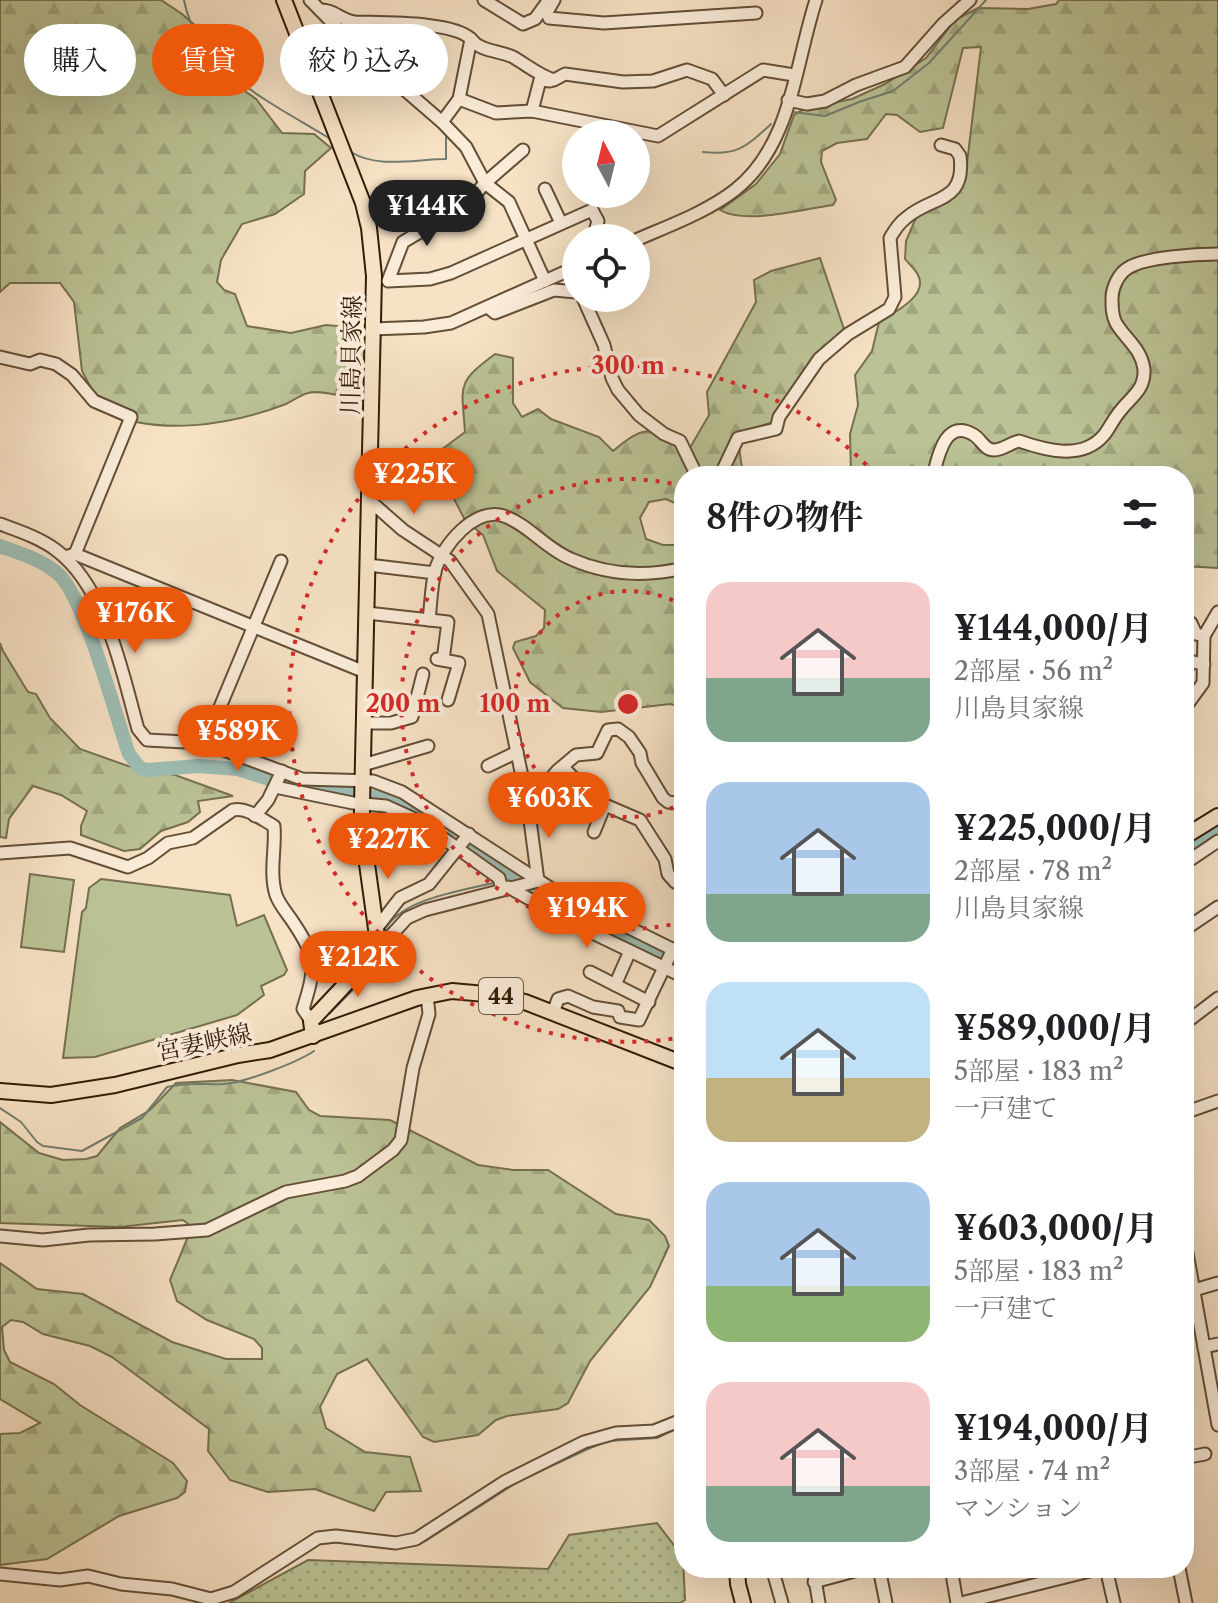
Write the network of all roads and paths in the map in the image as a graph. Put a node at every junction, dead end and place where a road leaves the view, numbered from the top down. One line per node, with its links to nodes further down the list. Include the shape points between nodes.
1 (284, 0): 31 (main road, 川島貝家線, via 369,228)
2 (310, 0): 7 (street)
3 (484, 0): 4 (street, via 523,24 535,19)
4 (549, 0): 8 (street, via 549,18 590,23)
5 (816, 0): 10 (street)
6 (970, 0): 14 (street, via 905,67 825,101)
7 (320, 10): 9 (street, via 347,21 453,29); 16 (street)
8 (756, 13)
9 (471, 39): 11 (street); 13 (street)
10 (794, 75): 12 (street, via 763,70); 14 (street)
11 (554, 80): 12 (street, via 565,74 653,81 687,70 712,79); 15 (street, via 540,80)
12 (724, 95): 15 (street, via 656,137)
13 (459, 99): 15 (street, via 496,113); 16 (street)
14 (788, 100): 23 (street, via 769,152 742,184)
15 (532, 111)
16 (445, 125): 19 (street, via 473,156)
17 (941, 145): 34 (street, via 960,156 959,182 951,194 906,217 890,238 895,297 889,309 819,359 776,429 738,438)
18 (523, 150): 19 (street)
19 (485, 183): 24 (street, via 509,202); 24 (street, via 467,204 403,242 388,281 439,277)
20 (545, 189): 21 (street)
21 (561, 223): 22 (street, via 592,210); 24 (street)
22 (597, 224)
23 (650, 233)
24 (526, 239): 27 (street)
25 (1218, 254): 35 (street, via 1145,262 1117,278 1112,308 1116,323 1141,356 1144,381 1102,437 1077,451 1034,448 1019,441 994,450 976,436 956,432 941,446)
26 (562, 273): 27 (street)
27 (545, 281): 29 (street)
28 (562, 291): 29 (street, via 495,313)
29 (489, 308): 31 (street, via 437,326)
30 (589, 312): 33 (street, via 618,390 639,415 680,441)
31 (373, 329): 36 (main road, 川島貝家線)
32 (0, 357): 39 (street, via 56,364 94,401 131,417)
33 (692, 466)
34 (725, 466)
35 (936, 466)
36 (370, 501): 38 (street); 41 (main road, 川島貝家線)
37 (0, 524): 39 (street)
38 (442, 555): 42 (street, via 466,526 494,514 593,567 635,574); 43 (street); 61 (street, via 488,614)
39 (70, 556): 47 (street); 59 (street, via 106,623 141,733 155,742)
40 (281, 561): 47 (street)
41 (368, 565): 43 (street); 45 (main road, 川島貝家線)
42 (674, 569)
43 (435, 573): 46 (street)
44 (1218, 612): 49 (street)
45 (367, 613): 46 (street); 53 (main road, 川島貝家線)
46 (429, 620): 56 (street, via 448,622 440,659 459,663)
47 (253, 626): 53 (street); 59 (street)
48 (1194, 630): 49 (street)
49 (1204, 636): 51 (street)
50 (1194, 662): 51 (street)
51 (1204, 666): 52 (street); 55 (street, via 1203,683)
52 (1218, 666)
53 (365, 672): 57 (main road, 川島貝家線)
54 (423, 674): 57 (street, via 412,717)
55 (1194, 695)
56 (448, 700)
57 (364, 723): 65 (main road, 川島貝家線)
58 (499, 732): 61 (street)
59 (205, 743): 64 (street)
60 (428, 746): 65 (street)
61 (516, 746): 62 (street); 69 (street)
62 (488, 766)
63 (563, 767): 67 (street, via 576,755 597,753 608,730 621,729 663,798); 69 (street); 70 (street)
64 (282, 771): 65 (street, via 309,781); 66 (street)
65 (363, 772): 68 (main road, 川島貝家線); 75 (street)
66 (275, 787): 68 (street); 71 (street)
67 (674, 803)
68 (362, 804): 77 (street, via 408,815); 85 (main road, 川島貝家線)
69 (528, 805): 80 (street)
70 (605, 805): 74 (street); 81 (street, via 640,820)
71 (255, 816): 78 (street, via 233,810 201,834 168,843 128,867 70,848); 99 (street, via 274,826 277,898 310,945 313,968 303,1009)
72 (1218, 816): 73 (main road)
73 (1194, 831)
74 (594, 832)
75 (469, 835): 77 (street); 80 (street)
76 (1217, 843): 79 (street)
77 (457, 849): 82 (street); 85 (street, via 429,884 400,898)
78 (0, 853)
79 (1194, 858)
80 (538, 881): 82 (street); 86 (street)
81 (674, 881)
82 (503, 885): 87 (street); 88 (street, via 407,918)
83 (1218, 907): 84 (street)
84 (1194, 923)
85 (376, 929): 88 (main road, 川島貝家線)
86 (674, 949)
87 (630, 951): 90 (street); 93 (street)
88 (374, 954): 99 (main road)
89 (674, 956): 90 (street)
90 (665, 967): 92 (street); 96 (street)
91 (590, 972): 93 (street)
92 (674, 972)
93 (615, 985): 96 (street)
94 (427, 995): 97 (main road, 宮妻峡線 / 44, via 474,992); 99 (main road, 宮妻峡線 / 44); 104 (street, via 429,1014 401,1140 358,1176 286,1192 207,1230 43,1240)
95 (1218, 999): 98 (street)
96 (649, 1002): 97 (street, via 639,1020 568,996 558,999)
97 (553, 1013): 100 (main road, 宮妻峡線 / 44)
98 (1194, 1017)
99 (312, 1028): 101 (main road, 宮妻峡線 / 44, via 270,1050 92,1090 51,1095)
100 (674, 1060)
101 (0, 1091)
102 (1218, 1101): 103 (street)
103 (1194, 1109)
104 (0, 1236)
105 (1218, 1283): 106 (street)
106 (1194, 1290)
107 (1194, 1310): 109 (street)
108 (1218, 1344): 109 (street)
109 (1204, 1347): 110 (street)
110 (1216, 1404): 112 (street)
111 (674, 1423): 115 (street, via 584,1442 504,1482 416,1539 396,1543 318,1538 222,1597 201,1598 88,1576 60,1580)
112 (1218, 1425)
113 (1205, 1454): 114 (street)
114 (1194, 1456)
115 (0, 1574)
116 (738, 1578): 126 (main road)
117 (775, 1578): 127 (street)
118 (814, 1578): 125 (street)
119 (829, 1578): 125 (street)
120 (881, 1578): 129 (street)
121 (953, 1578): 130 (street)
122 (1063, 1578): 130 (street)
123 (1107, 1578): 131 (street)
124 (1181, 1578): 132 (street)
125 (814, 1582): 128 (street)
126 (743, 1603)
127 (782, 1603)
128 (819, 1603)
129 (886, 1603)
130 (959, 1603)
131 (1114, 1603)
132 (1186, 1603)

